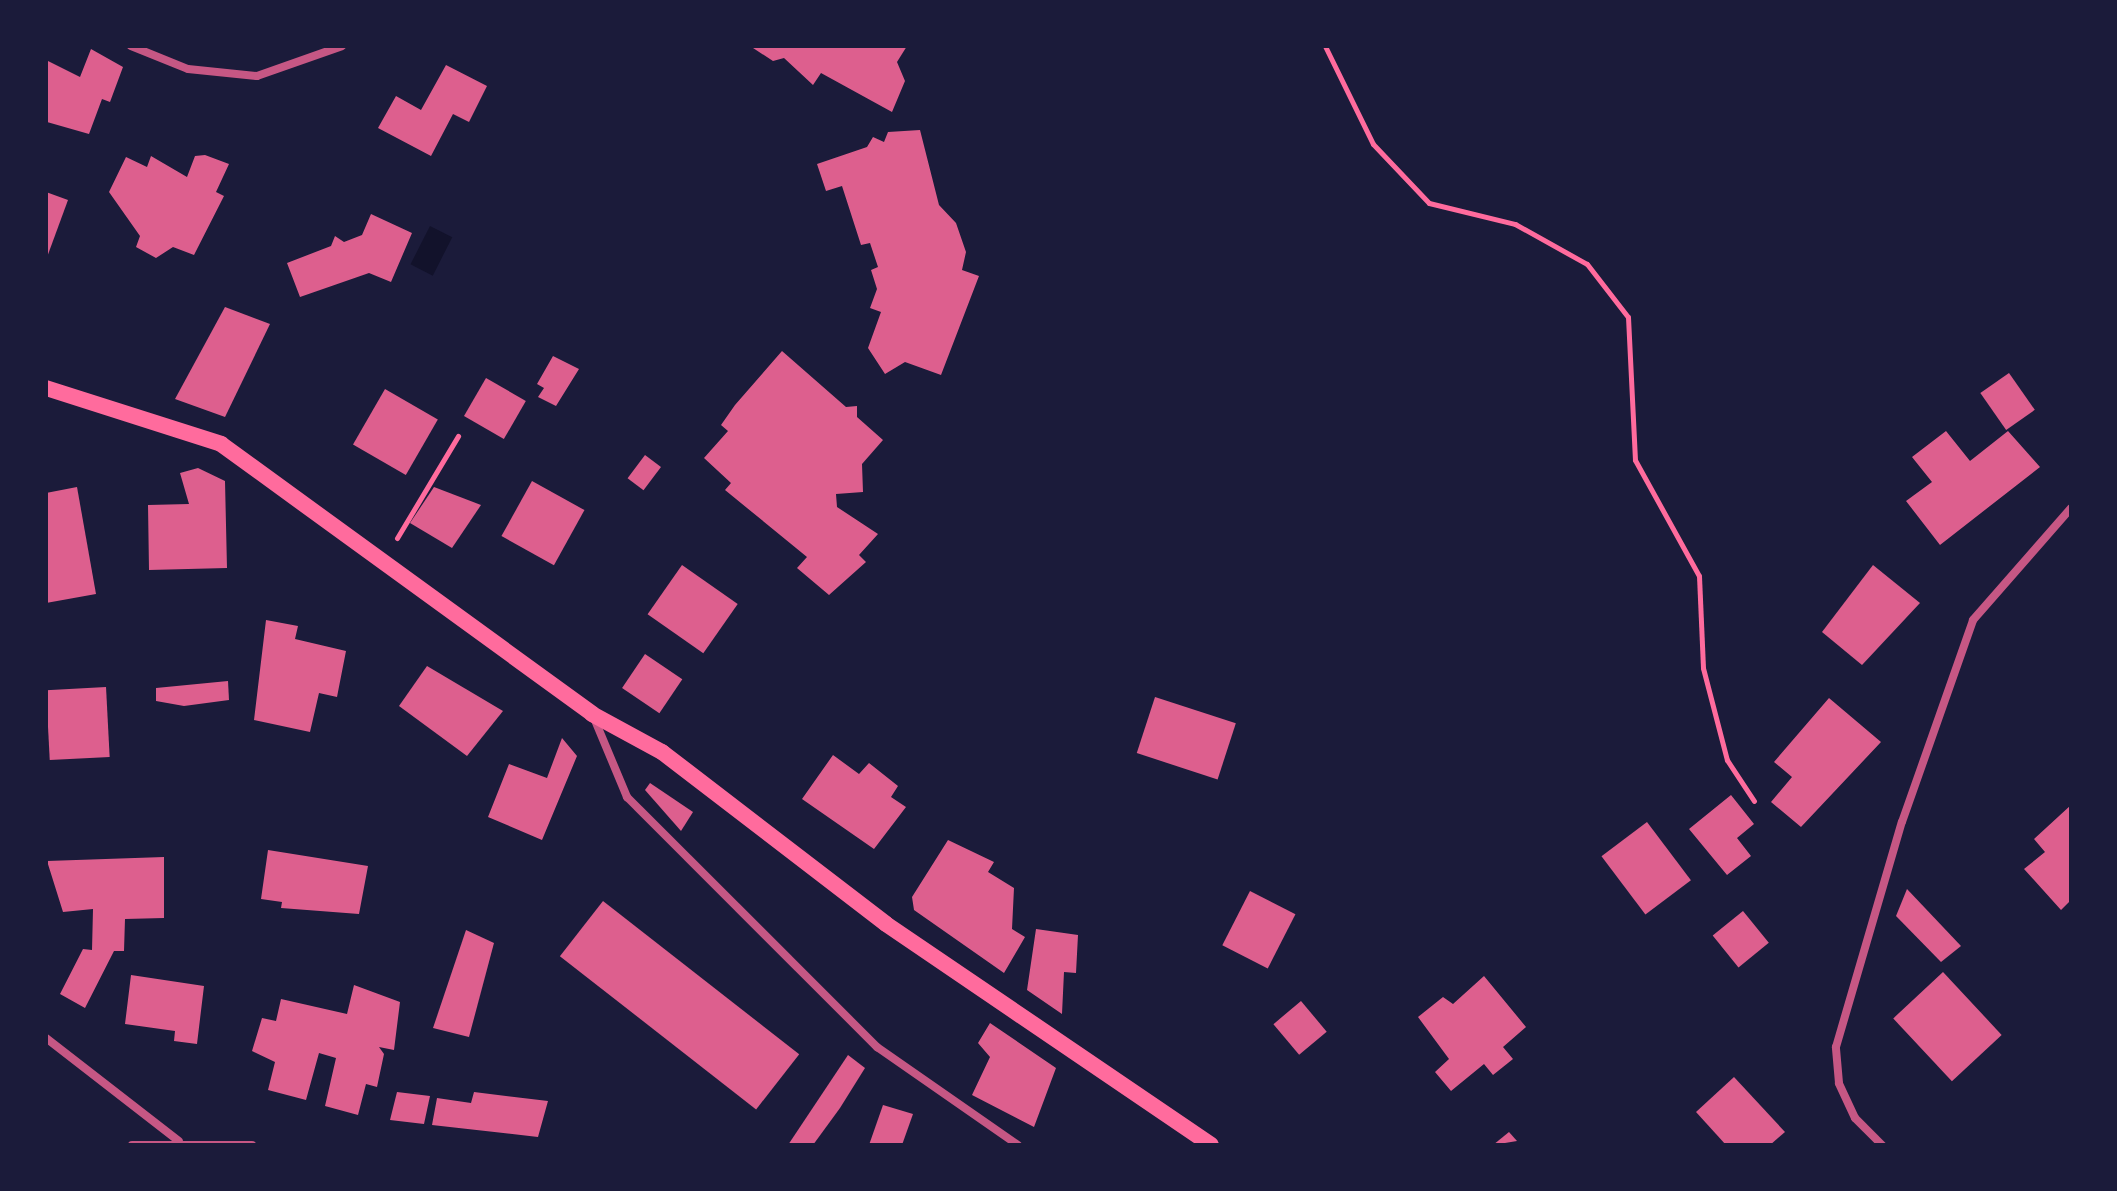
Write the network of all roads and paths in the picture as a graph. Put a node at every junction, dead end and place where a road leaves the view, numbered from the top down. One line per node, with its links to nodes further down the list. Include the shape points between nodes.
1 (131, 46): 2 (street, via 188,69 257,76)
2 (342, 46)
3 (1325, 46): 9 (path, via 1373,144 1429,203 1515,224 1587,264 1628,317 1635,460 1699,576 1703,668 1727,760)
4 (46, 388): 7 (main road, via 221,444)
5 (458, 436): 7 (path)
6 (2071, 508): 16 (street, via 1973,620 1898,837 1836,1047 1839,1083 1855,1118)
7 (383, 561): 8 (main road)
8 (592, 714): 14 (street, via 637,808 877,1047); 15 (main road, via 662,752 886,924)
9 (1754, 801)
10 (46, 1038): 11 (street)
11 (179, 1141): 12 (street); 13 (street)
12 (132, 1145)
13 (252, 1145)
14 (1018, 1145)
15 (1211, 1145)
16 (1882, 1145)

